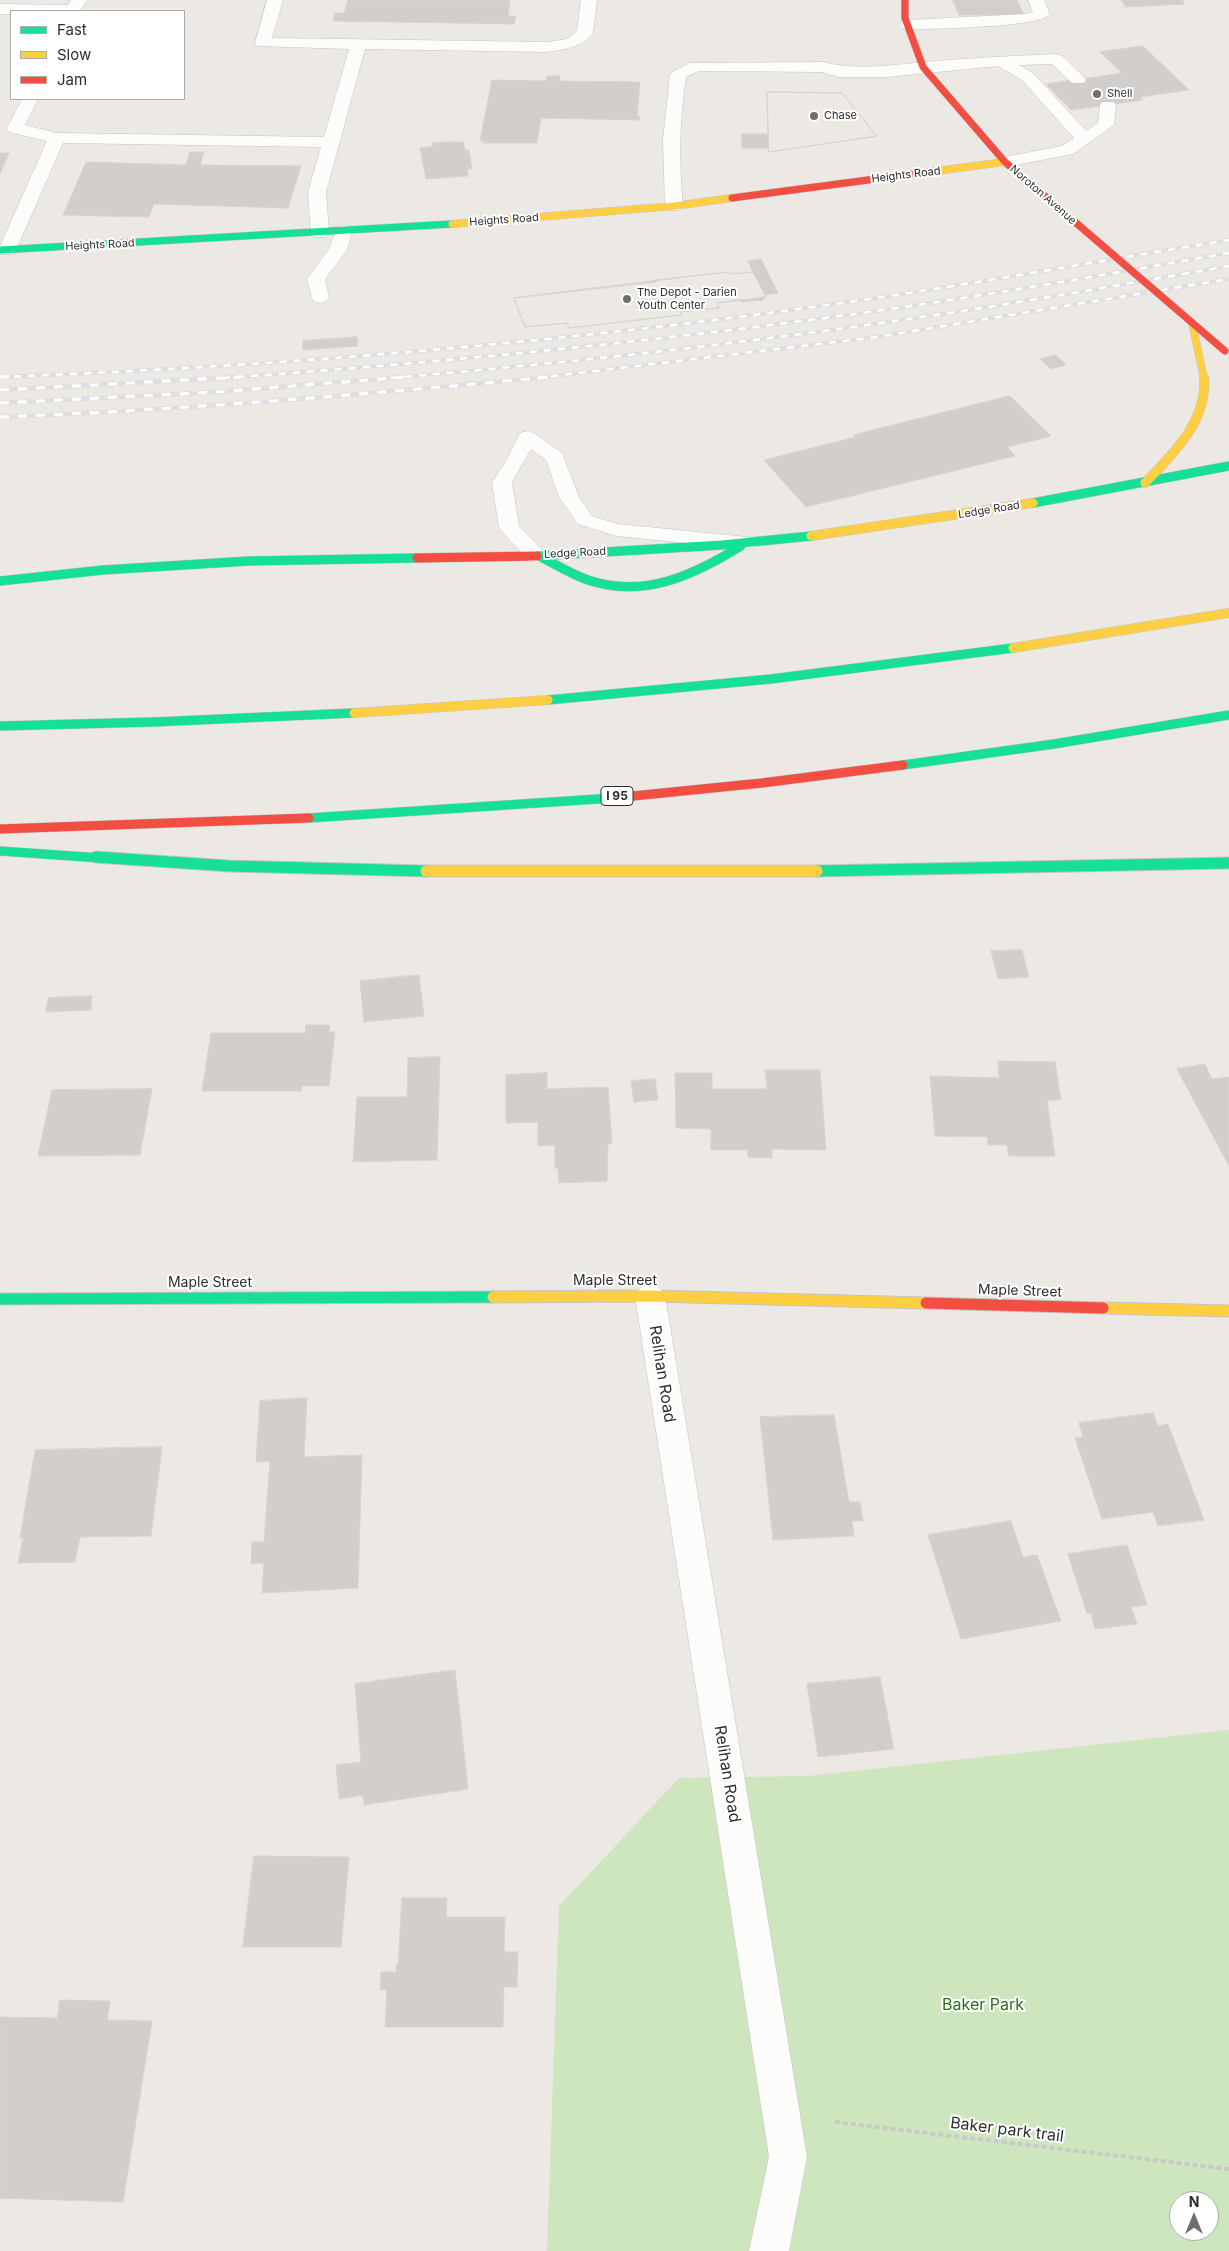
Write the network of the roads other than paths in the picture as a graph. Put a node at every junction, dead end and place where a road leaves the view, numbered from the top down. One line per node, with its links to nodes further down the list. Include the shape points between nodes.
1 (276, 0): 8 (street, via 263,43)
2 (589, 0): 8 (street, via 585,33 572,43 547,47)
3 (905, 0): 7 (main road, Noroton Avenue)
4 (1036, 0): 7 (street, via 1042,14 1026,19)
5 (75, 7): 6 (street)
6 (0, 9)
7 (908, 25): 10 (main road, Noroton Avenue)
8 (358, 44): 16 (street)
9 (1000, 61): 10 (street); 11 (street, via 1056,59); 15 (street, via 1028,77)
10 (922, 65): 17 (main road, Noroton Avenue); 18 (street, via 886,72 838,72 823,67 696,66 678,75 671,172)
11 (1078, 80)
12 (29, 100): 14 (street, via 15,128)
13 (1108, 105): 15 (street, via 1106,125)
14 (57, 138): 16 (street); 21 (street)
15 (1084, 139): 17 (street, via 1067,150)
16 (329, 142): 20 (street, via 317,192)
17 (1005, 162): 18 (main road, Heights Road); 23 (main road, Noroton Avenue, bridge)
18 (674, 206): 19 (main road, Heights Road)
19 (343, 231): 20 (main road, Heights Road); 22 (street, via 338,250 316,279)
20 (320, 233): 21 (main road, Heights Road)
21 (4, 250)
22 (320, 297)
23 (1192, 323): 24 (main road, Noroton Avenue, bridge); 26 (main road, via 1206,390 1183,444)
24 (1227, 353)
25 (1229, 466): 26 (main road, Ledge Road)
26 (1145, 483): 27 (main road, Ledge Road, via 968,514)
27 (747, 543): 28 (main road, Ledge Road); 28 (main road, Ledge Road, via 700,570 655,583 620,585 595,582); 28 (street, via 616,530 585,520 568,497 555,457 527,437 502,482 509,528)
28 (537, 556): 29 (main road, via 249,561 103,570)
29 (0, 581)
30 (1229, 613): 32 (main road, via 1021,647 659,690 304,716)
31 (1229, 715): 33 (main road, I 95, via 1121,734 761,783 360,816)
32 (0, 726)
33 (0, 829)
34 (0, 851): 35 (main road, via 237,867 415,871 928,870)
35 (1229, 863)
36 (650, 1296): 37 (main road, Maple Street); 38 (main road, Maple Street); 39 (street, Relihan Road, via 788,2157)
37 (0, 1299)
38 (1229, 1311)
39 (769, 2251)

